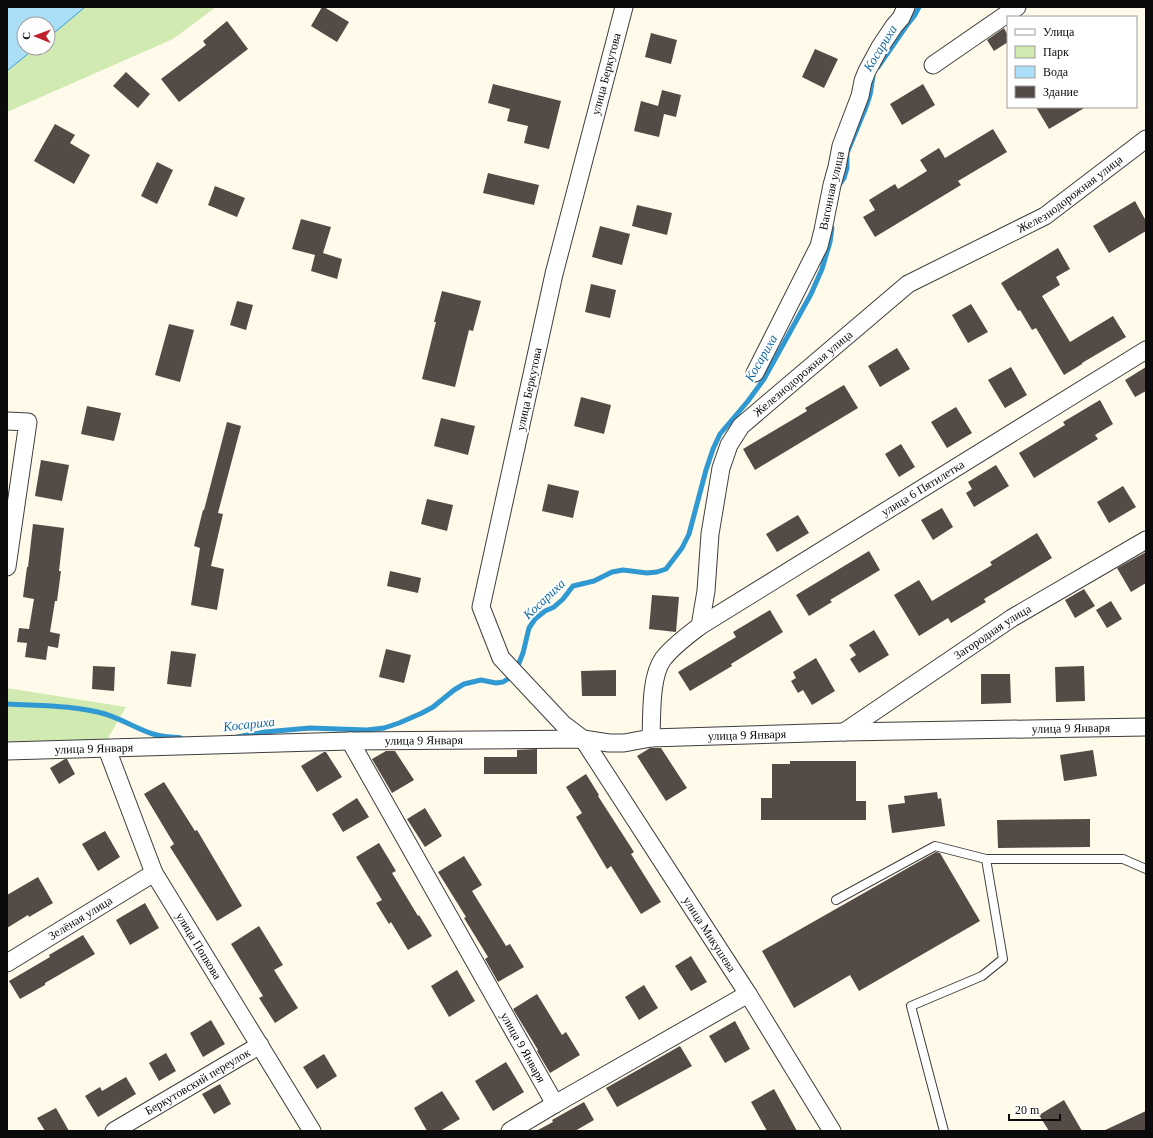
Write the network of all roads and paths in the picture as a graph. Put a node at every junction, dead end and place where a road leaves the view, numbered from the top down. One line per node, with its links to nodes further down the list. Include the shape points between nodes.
1 (624, 7): 15 (street, улица Беркутова, via 554,274 481,607 501,658 563,724)
2 (906, 7): 7 (street, Вагонная улица, via 867,71 841,146 819,246)
3 (1017, 7): 4 (street)
4 (933, 65)
5 (1146, 139): 11 (street, Железнодорожная улица, via 1045,216 908,284 741,426 729,445 721,468 710,534 706,591)
6 (1146, 350): 11 (street, улица 6 Пятилетка)
7 (755, 373)
8 (7, 421): 10 (street, via 28,422)
9 (1146, 540): 13 (street, Загородная улица, via 1012,618)
10 (7, 567)
11 (700, 626): 14 (street, via 662,660 658,668 653,694)
12 (1146, 727): 13 (street, улица 9 Января)
13 (844, 732): 14 (street, улица 9 Января)
14 (651, 738): 15 (street, улица 9 Января, via 624,743)
15 (583, 739): 16 (street, улица 9 Января); 24 (street, улица Микушева)
16 (350, 741): 17 (street, улица 9 Января); 26 (street, улица 9 Января)
17 (107, 749): 18 (street, улица 9 Января); 21 (street, улица Попкова)
18 (7, 751)
19 (986, 859): 20 (lane, via 1123,859); 22 (lane, via 934,846); 31 (lane, via 1004,959 982,976 911,1006)
20 (1146, 869)
21 (154, 873): 23 (street, Зелёная улица); 25 (street, улица Попкова)
22 (836, 900)
23 (7, 963)
24 (748, 994): 26 (street); 30 (street, улица Микушева)
25 (260, 1046): 27 (street, Беркутовский переулок); 28 (street, улица Попкова)
26 (555, 1104): 29 (street)
27 (114, 1131)
28 (312, 1131)
29 (510, 1131)
30 (832, 1131)
31 (944, 1131)

